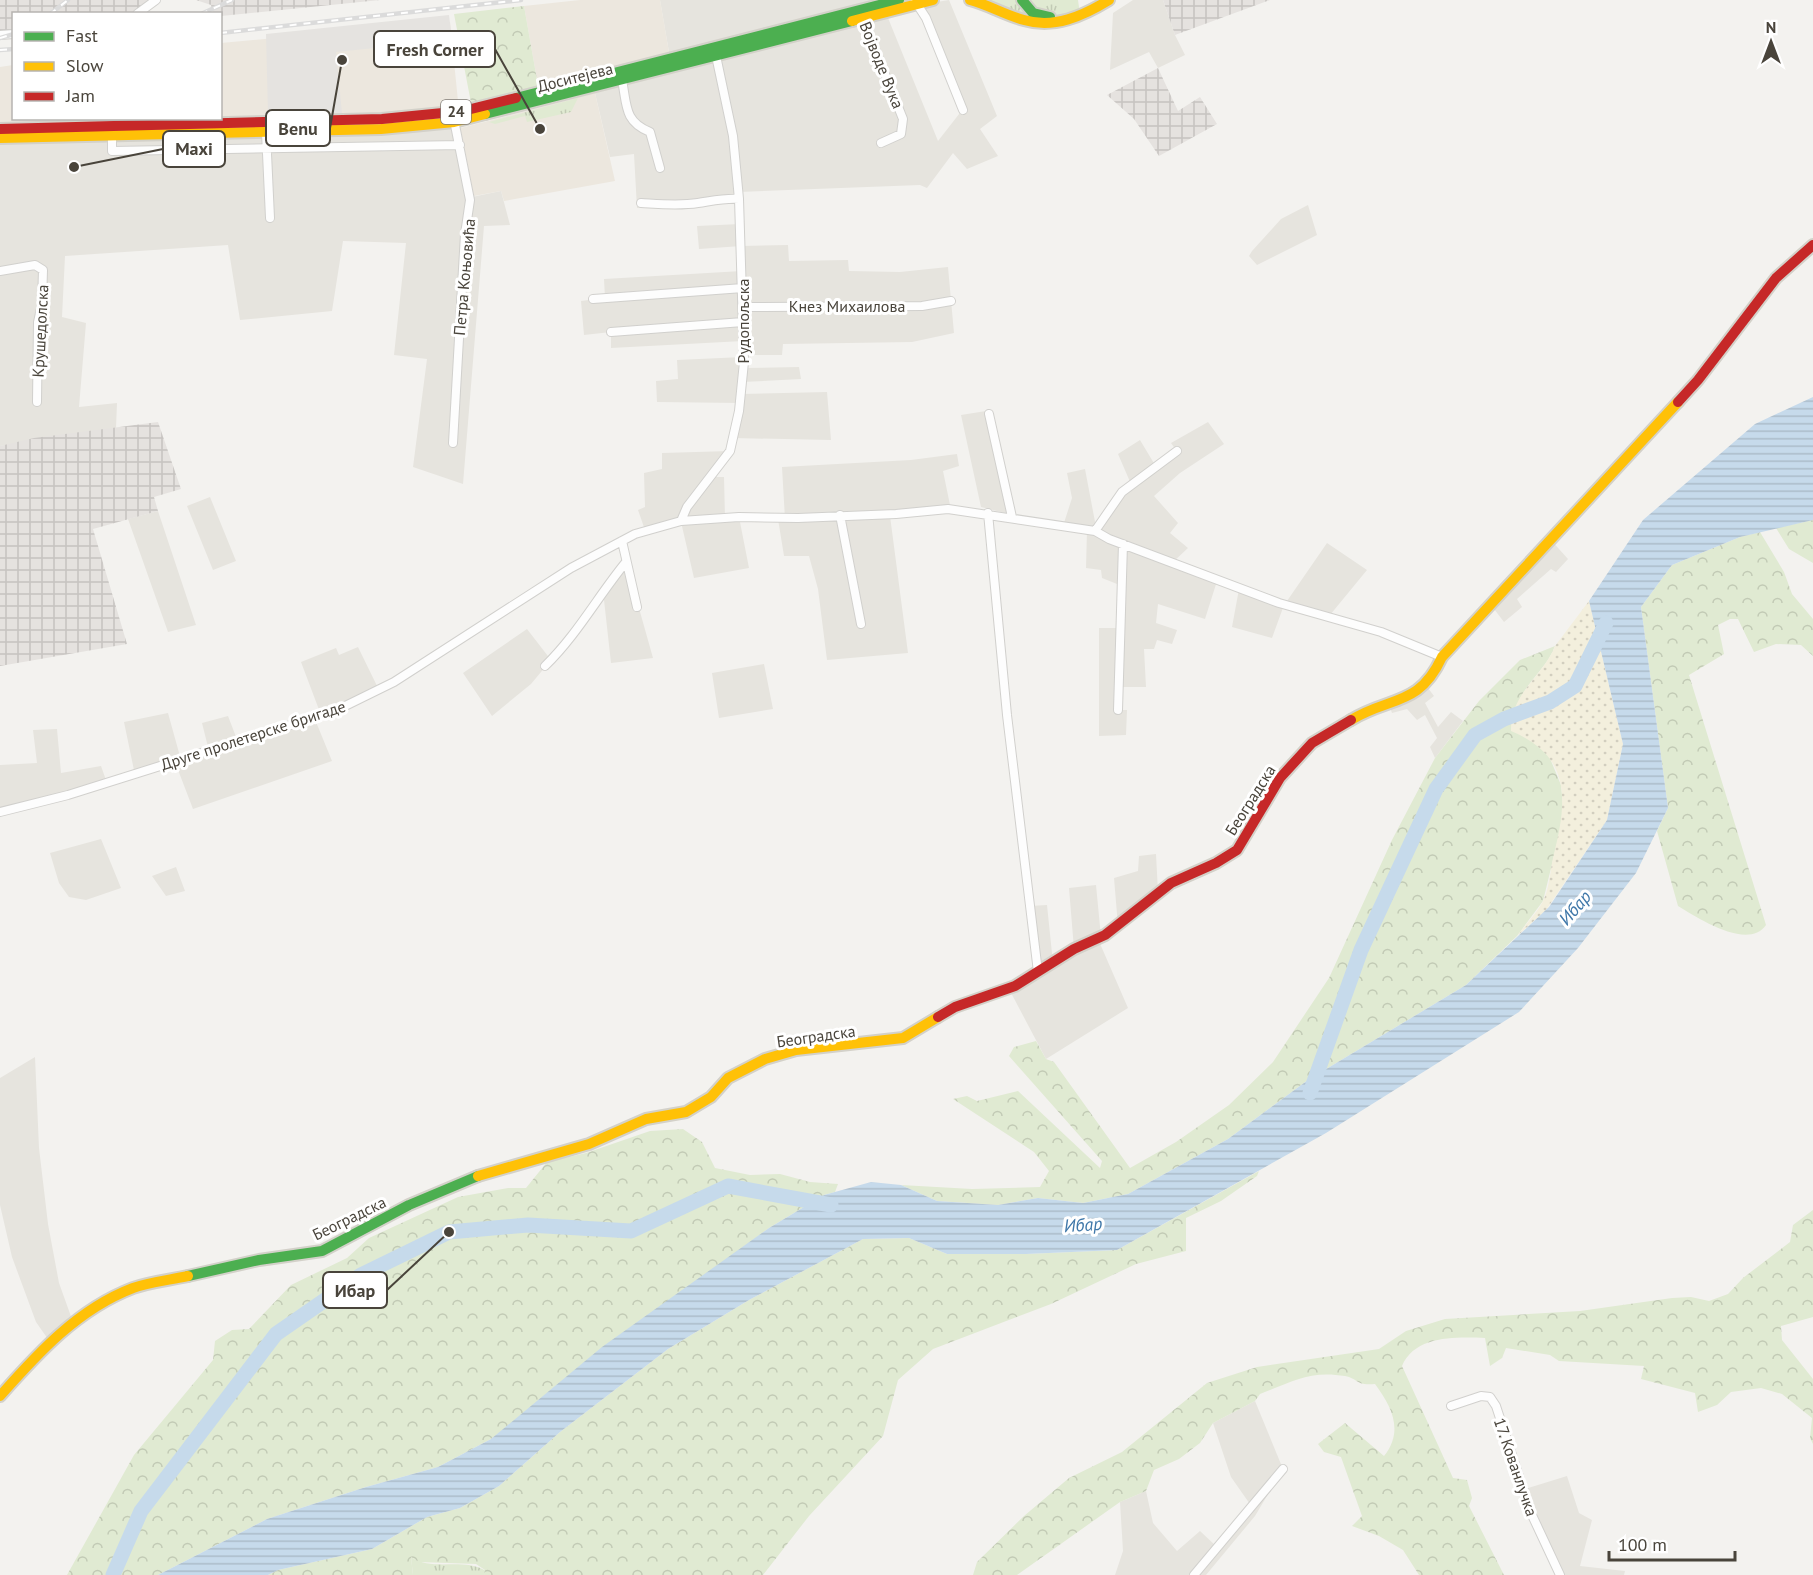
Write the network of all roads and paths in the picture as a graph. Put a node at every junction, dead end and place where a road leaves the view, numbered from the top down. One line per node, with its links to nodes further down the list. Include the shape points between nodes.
1 (156, 0): 8 (street)
2 (899, 0): 9 (street, Доситејева / 24)
3 (943, 0): 6 (street, Доситејева)
4 (970, 0): 7 (street, via 1034,22 1069,20)
5 (1022, 0): 7 (street, via 1033,13 1055,18 1074,16)
6 (923, 2): 9 (street, Доситејева / 24); 12 (street)
7 (1105, 3)
8 (140, 12)
9 (861, 14): 10 (street, Доситејева / 24); 18 (street, Војводе Вука, via 903,119 901,134)
10 (715, 51): 11 (street, Доситејева / 24); 13 (street, Доситејева / 24); 22 (street, Рудопољска, via 733,136)
11 (622, 80): 13 (street, Доситејева / 24); 21 (street, via 630,118 634,125 650,132)
12 (963, 110)
13 (453, 117): 15 (street, Доситејева / 24); 16 (street, Доситејева / 24, via 381,129); 19 (street, Петра Коњовића)
14 (0, 129): 15 (street, Доситејева / 24)
15 (112, 131): 16 (street, Доситејева / 24); 17 (street, Доситејева / 24); 20 (street, via 112,151)
16 (266, 132): 20 (street)
17 (0, 138)
18 (881, 143)
19 (460, 145): 20 (street); 35 (street, Петра Коњовића, via 470,203)
20 (267, 149): 24 (street)
21 (660, 168)
22 (739, 199): 23 (street); 27 (street, Рудопољска)
23 (641, 203)
24 (270, 218)
25 (1813, 245): 47 (street, Београдска, via 1776,278 1698,380)
26 (0, 272): 33 (street, Крушедолска, via 35,265 43,270)
27 (743, 288): 28 (street); 30 (street, Рудопољска)
28 (594, 299)
29 (951, 302): 30 (street, Кнез Михаилова, via 922,306)
30 (743, 307): 31 (street, Рудопољска)
31 (743, 322): 32 (street); 40 (street, Рудопољска, via 744,362 730,451 687,507)
32 (611, 332)
33 (37, 402)
34 (989, 414): 39 (street)
35 (453, 443)
36 (1177, 451): 41 (street, via 1122,492)
37 (988, 513): 38 (street, via 948,508); 39 (street); 51 (street)
38 (840, 515): 40 (street); 46 (street)
39 (1012, 517): 41 (street)
40 (681, 521): 42 (street, Друге пролетерске бригаде, via 645,530)
41 (1095, 531): 43 (street)
42 (622, 541): 44 (street); 50 (street, Друге пролетерске бригаде, via 517,600 394,682 335,711 68,795)
43 (1123, 544): 47 (street, via 1269,599 1381,632); 49 (street)
44 (626, 562): 45 (street); 48 (street)
45 (637, 607)
46 (861, 624)
47 (1442, 657): 51 (street, Београдска, via 1419,690 1407,698 1357,716 1312,742 1280,778 1237,850 1171,883 1105,935)
48 (545, 666)
49 (1118, 710)
50 (0, 812)
51 (1038, 972): 52 (street, Београдска, via 995,995 955,1007 903,1038 796,1050 765,1059 728,1078 711,1097 686,1112 646,1119 589,1144 491,1170 409,1205 322,1251 259,1260 123,1293 73,1322)
52 (0, 1396)
53 (1450, 1406): 56 (street, 17. Кованлучка, via 1481,1396 1490,1397 1496,1406 1531,1514)
54 (1283, 1469): 55 (street)
55 (1194, 1575)
56 (1560, 1575)

